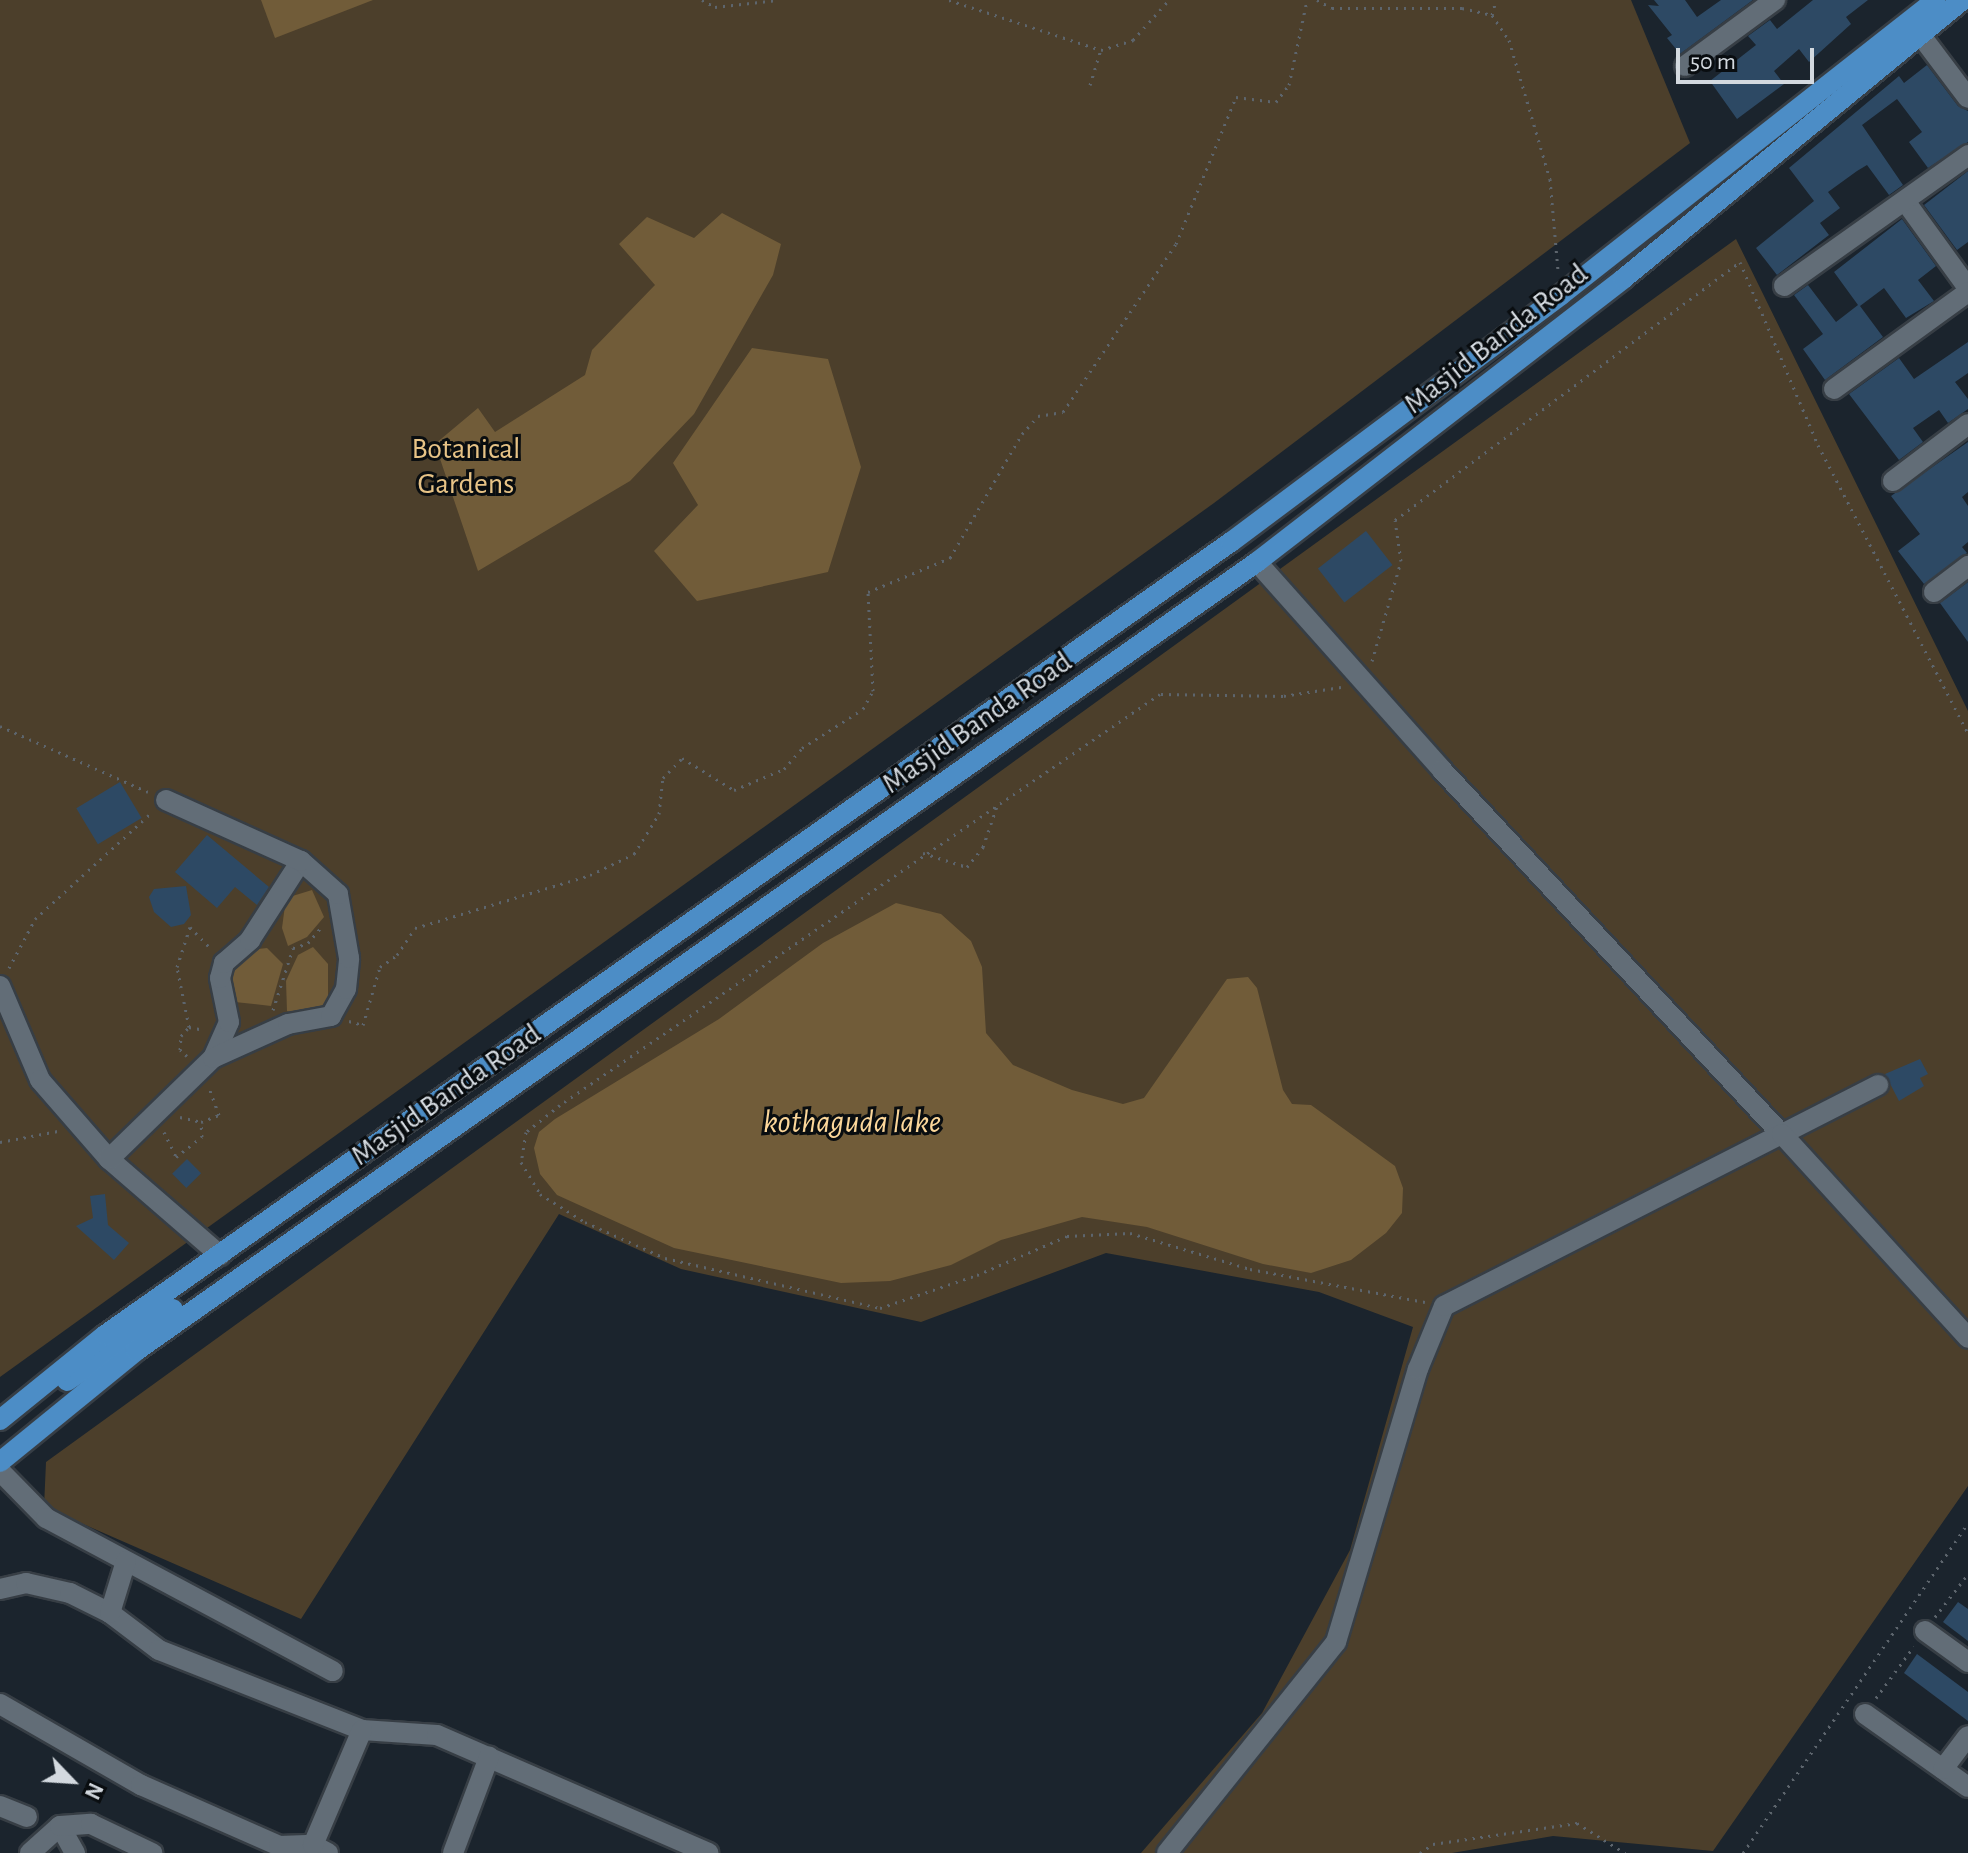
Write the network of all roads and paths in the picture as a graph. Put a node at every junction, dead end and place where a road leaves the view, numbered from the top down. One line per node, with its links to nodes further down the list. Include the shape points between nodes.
1 (702, 0): 2 (path, via 715,7)
2 (778, 0)
3 (949, 0): 13 (path)
4 (1169, 0): 13 (path, via 1133,40)
5 (1307, 0): 41 (path, via 1289,85 1276,102 1236,97 1176,244 1063,412 1038,416 1022,434 950,558 868,592 873,691 863,709 802,748 784,769 734,790 682,758 663,778 659,814 634,854 590,875 415,928 397,955 380,967 363,1025)
6 (1317, 0): 11 (path, via 1332,8 1462,8)
7 (1496, 0): 11 (path)
8 (1775, 0): 14 (street)
9 (1936, 0): 19 (main road, Masjid Banda Road)
10 (1963, 0): 12 (main road, Masjid Banda Road)
11 (1492, 15): 23 (path, via 1509,40 1550,179)
12 (1919, 33): 16 (street); 20 (main road, Masjid Banda Road)
13 (1101, 50): 15 (path)
14 (1685, 66)
15 (1090, 85)
16 (1968, 98)
17 (1968, 155): 18 (street)
18 (1905, 201): 21 (street); 22 (street)
19 (1647, 227): 20 (main road); 23 (main road, Masjid Banda Road)
20 (1662, 246): 27 (main road, Masjid Banda Road)
21 (1784, 286)
22 (1968, 290): 24 (street)
23 (1561, 295): 51 (main road, Masjid Banda Road, via 1231,542)
24 (1834, 389)
25 (1968, 424): 26 (street)
26 (1893, 481)
27 (1257, 562): 30 (street); 50 (main road, Masjid Banda Road)
28 (1968, 566): 29 (street)
29 (1934, 592)
30 (1365, 684): 32 (path, via 1401,561 1395,520 1740,262 1818,445); 34 (path, via 1283,696 1160,694); 47 (street)
31 (0, 726): 33 (path)
32 (1968, 733)
33 (166, 800): 36 (street); 39 (path, via 35,919)
34 (997, 806): 35 (path); 35 (path, via 983,847 967,867)
35 (923, 853): 52 (path, via 526,1132 521,1162 540,1194 585,1222 665,1258 880,1308 977,1275 1067,1236 1130,1233 1250,1269)
36 (301, 861): 38 (street, via 250,940); 41 (street, via 338,894 345,925 346,989)
37 (308, 943): 40 (path, via 293,948)
38 (224, 963): 42 (path, via 190,927 177,967); 43 (street, via 220,978 229,1022)
39 (4, 979): 46 (street, via 40,1080)
40 (277, 990)
41 (331, 1016): 43 (street, via 288,1024)
42 (189, 1027): 43 (path, via 201,1026); 43 (path, via 181,1036 180,1050 189,1058)
43 (211, 1055): 45 (path, via 219,1115); 49 (street)
44 (1878, 1085): 47 (street)
45 (201, 1122): 45 (path, via 202,1137 176,1157 164,1132 171,1120 184,1116)
46 (81, 1127): 48 (path); 49 (street)
47 (1782, 1134): 52 (street); 53 (street)
48 (0, 1142)
49 (109, 1159): 51 (street)
50 (309, 1228): 55 (main road, via 257,1250 67,1382); 56 (main road, Masjid Banda Road, via 136,1351)
51 (220, 1255): 54 (main road, Masjid Banda Road, via 105,1335)
52 (1444, 1306): 82 (street, via 1418,1369 1336,1642)
53 (1968, 1338)
54 (0, 1420)
55 (0, 1438)
56 (0, 1462)
57 (0, 1471): 59 (street, via 46,1518)
58 (1968, 1523): 85 (path)
59 (126, 1561): 62 (street); 65 (street)
60 (1968, 1574): 63 (path)
61 (0, 1589): 62 (street, via 26,1583 70,1593)
62 (110, 1613): 68 (street, via 159,1650)
63 (1925, 1631): 64 (street); 67 (path)
64 (1968, 1662)
65 (333, 1671)
66 (0, 1704): 76 (street, via 141,1785 279,1846)
67 (1865, 1714): 71 (street)
68 (362, 1730): 70 (street, via 437,1735); 76 (street)
69 (1968, 1736): 71 (street)
70 (489, 1757): 80 (street); 81 (street)
71 (1943, 1769): 72 (street)
72 (1968, 1787)
73 (0, 1806): 74 (street)
74 (27, 1817)
75 (60, 1826): 77 (street); 78 (street); 79 (street, via 91,1824)
76 (320, 1849)
77 (30, 1853)
78 (75, 1853)
79 (152, 1853)
80 (453, 1853)
81 (709, 1853)
82 (1167, 1853)
83 (1420, 1853): 84 (path, via 1433,1844 1577,1823)
84 (1625, 1853)
85 (1743, 1853)

